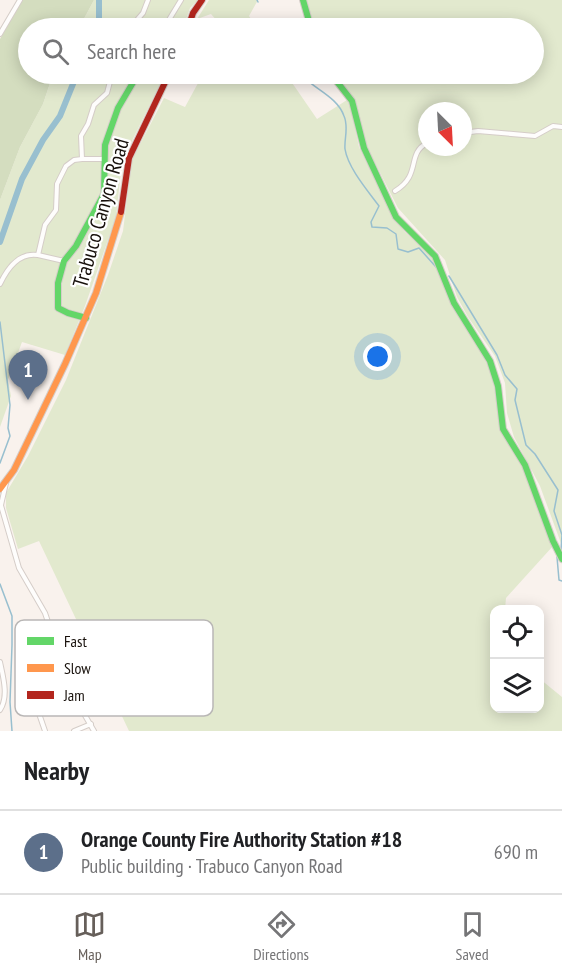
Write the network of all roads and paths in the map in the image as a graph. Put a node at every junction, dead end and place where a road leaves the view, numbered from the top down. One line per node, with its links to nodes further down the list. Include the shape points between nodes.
1 (20, 0): 10 (street)
2 (148, 0): 6 (street)
3 (180, 0): 7 (street)
4 (202, 0): 8 (main road)
5 (303, 0): 9 (main road)
6 (139, 18)
7 (170, 18)
8 (191, 18)
9 (308, 18)
10 (0, 34)
11 (109, 84): 18 (street, via 107,93 94,105 81,135)
12 (132, 84): 19 (main road, via 118,108)
13 (164, 84): 24 (main road, Trabuco Canyon Road, via 129,158 116,234)
14 (339, 84): 28 (main road, via 352,101 362,142 396,217 435,256 454,303 485,351 497,380 503,429 525,465)
15 (562, 127): 16 (street, via 553,126 535,136)
16 (472, 132)
17 (418, 150): 20 (street, via 409,180)
18 (82, 159): 19 (street); 21 (street, via 70,162 59,179 56,210 45,225)
19 (104, 159): 22 (main road, via 104,194)
20 (395, 191)
21 (38, 255): 22 (street); 23 (street, via 26,255 13,264)
22 (64, 261): 24 (main road, via 58,283 58,308)
23 (0, 284)
24 (86, 318): 25 (main road, Trabuco Canyon Road)
25 (6, 483): 26 (main road, Trabuco Canyon Road); 27 (street)
26 (0, 489)
27 (1, 504): 29 (street, via 20,568)
28 (562, 559)
29 (48, 620)
30 (0, 662): 31 (street, via 5,694)
31 (0, 710)
32 (40, 716): 35 (street)
33 (86, 716): 34 (street)
34 (91, 724): 36 (street); 37 (street)
35 (45, 731)
36 (75, 731)
37 (94, 731)

